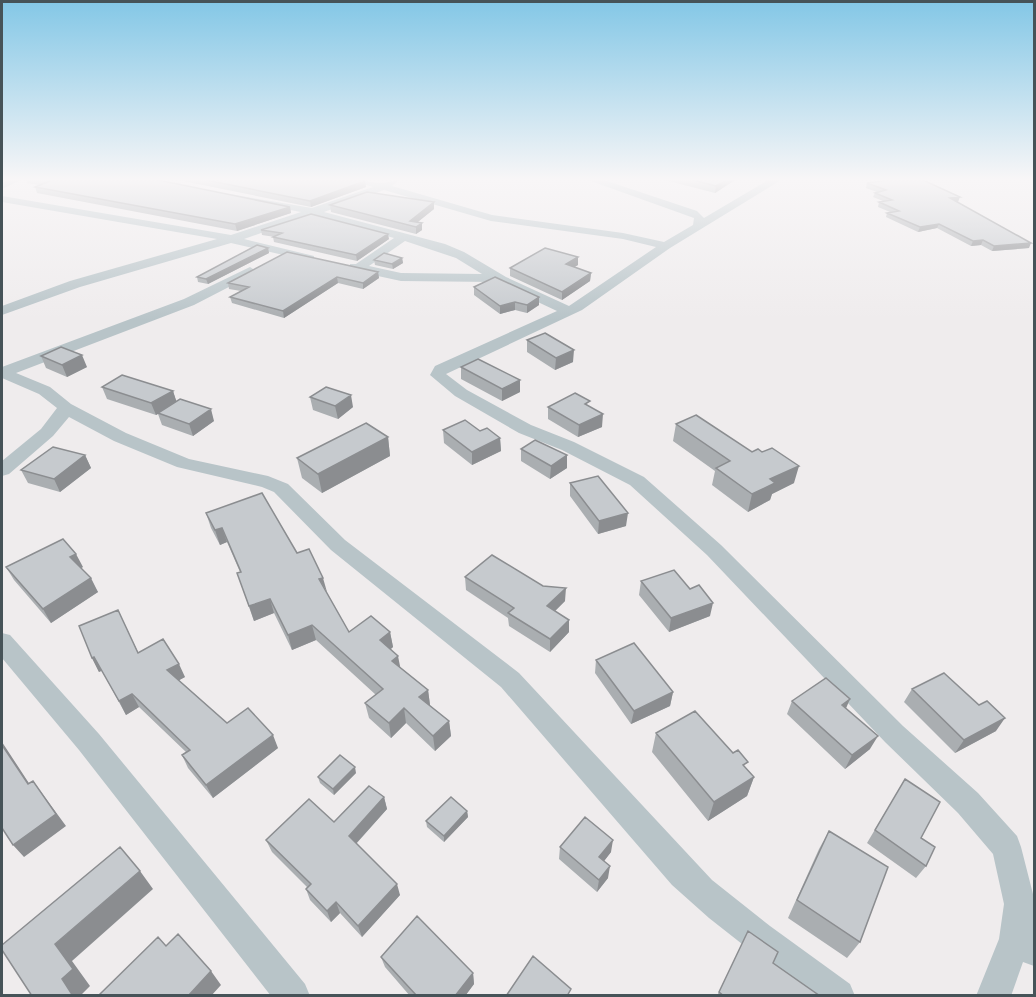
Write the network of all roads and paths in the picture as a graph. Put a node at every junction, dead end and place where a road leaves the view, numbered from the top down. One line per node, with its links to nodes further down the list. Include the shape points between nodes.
1 (160, 227): 7 (street)
2 (267, 227): 7 (street)
3 (369, 227): 6 (street)
4 (554, 227): 8 (street)
5 (698, 227): 8 (street)
6 (404, 236): 12 (street); 13 (street, via 449,250)
7 (231, 239): 9 (street); 14 (street, via 120,269)
8 (666, 246): 15 (street)
9 (284, 253): 10 (street); 16 (street, via 189,302)
10 (320, 261)
11 (342, 265): 12 (street)
12 (358, 268): 13 (street, via 401,277)
13 (497, 278): 15 (street)
14 (2, 311)
15 (569, 311): 20 (street, via 440,369 438,375 461,393 525,429 628,475 714,550 894,734 968,803 1006,847)
16 (2, 372): 17 (street, via 47,393)
17 (65, 408): 18 (street, via 63,415); 22 (street, via 184,462 268,482 281,489 338,545 510,680 708,898)
18 (2, 470)
19 (2, 642): 21 (street, via 89,742)
20 (1025, 944): 23 (street)
21 (293, 996)
22 (838, 996)
23 (993, 996)

